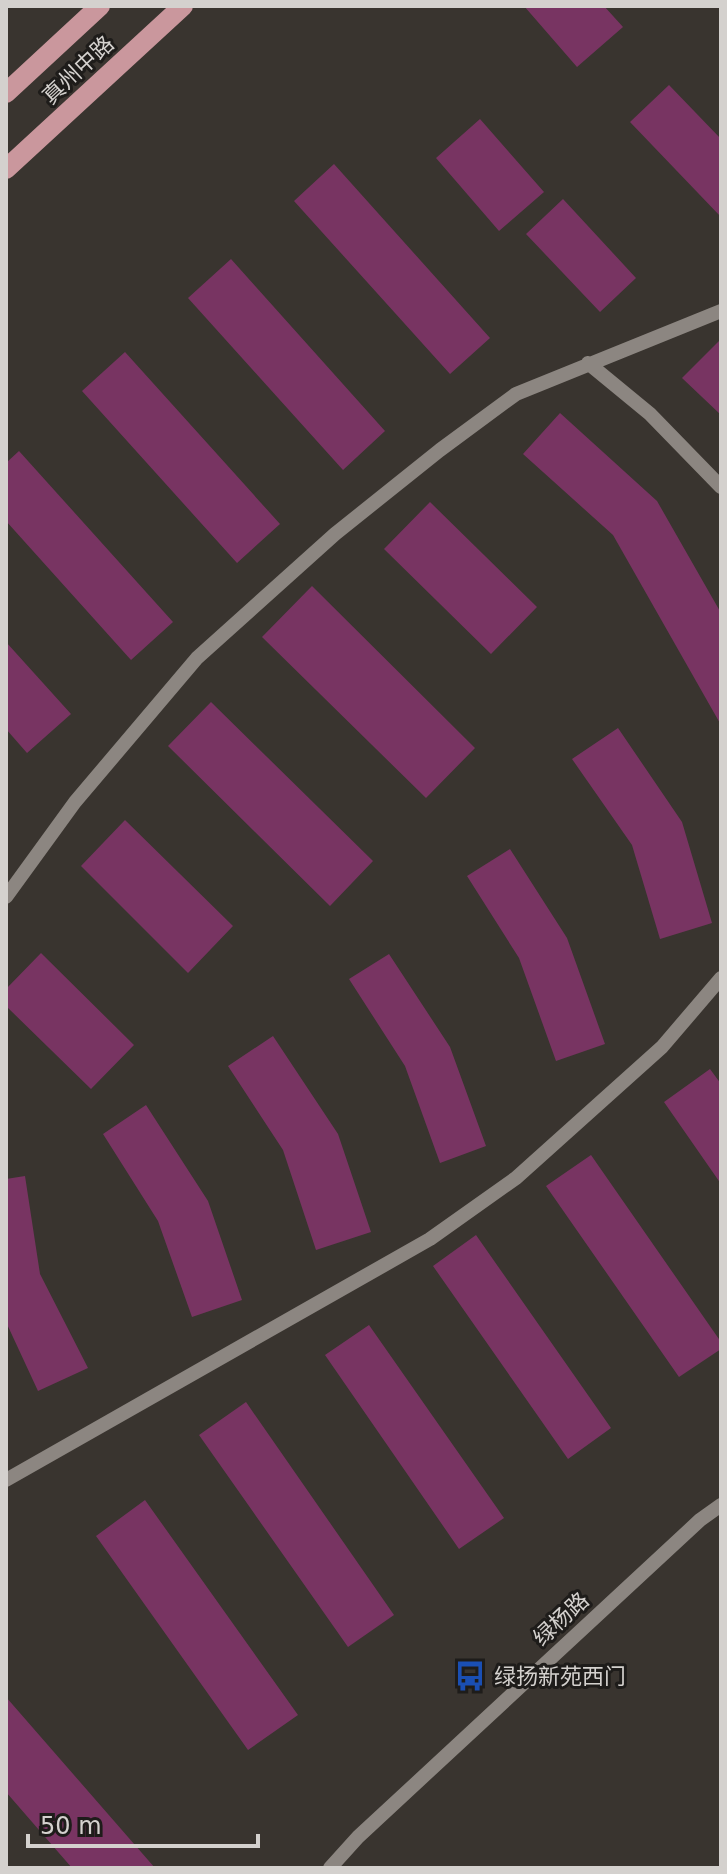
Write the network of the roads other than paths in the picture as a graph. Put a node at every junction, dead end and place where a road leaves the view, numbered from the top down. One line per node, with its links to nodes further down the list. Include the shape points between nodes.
1 (100, 6): 3 (main road, 真州中路)
2 (183, 6): 4 (main road, 真州中路)
3 (6, 93)
4 (6, 169)
5 (721, 311): 6 (street)
6 (588, 363): 7 (street, via 650,414); 8 (street, via 516,394 440,450 335,534 197,658 75,802)
7 (721, 487)
8 (6, 897)
9 (721, 978): 10 (street, via 662,1047 516,1178 430,1239)
10 (6, 1480)
11 (721, 1505): 12 (street, 绿杨路)
12 (330, 1868)

